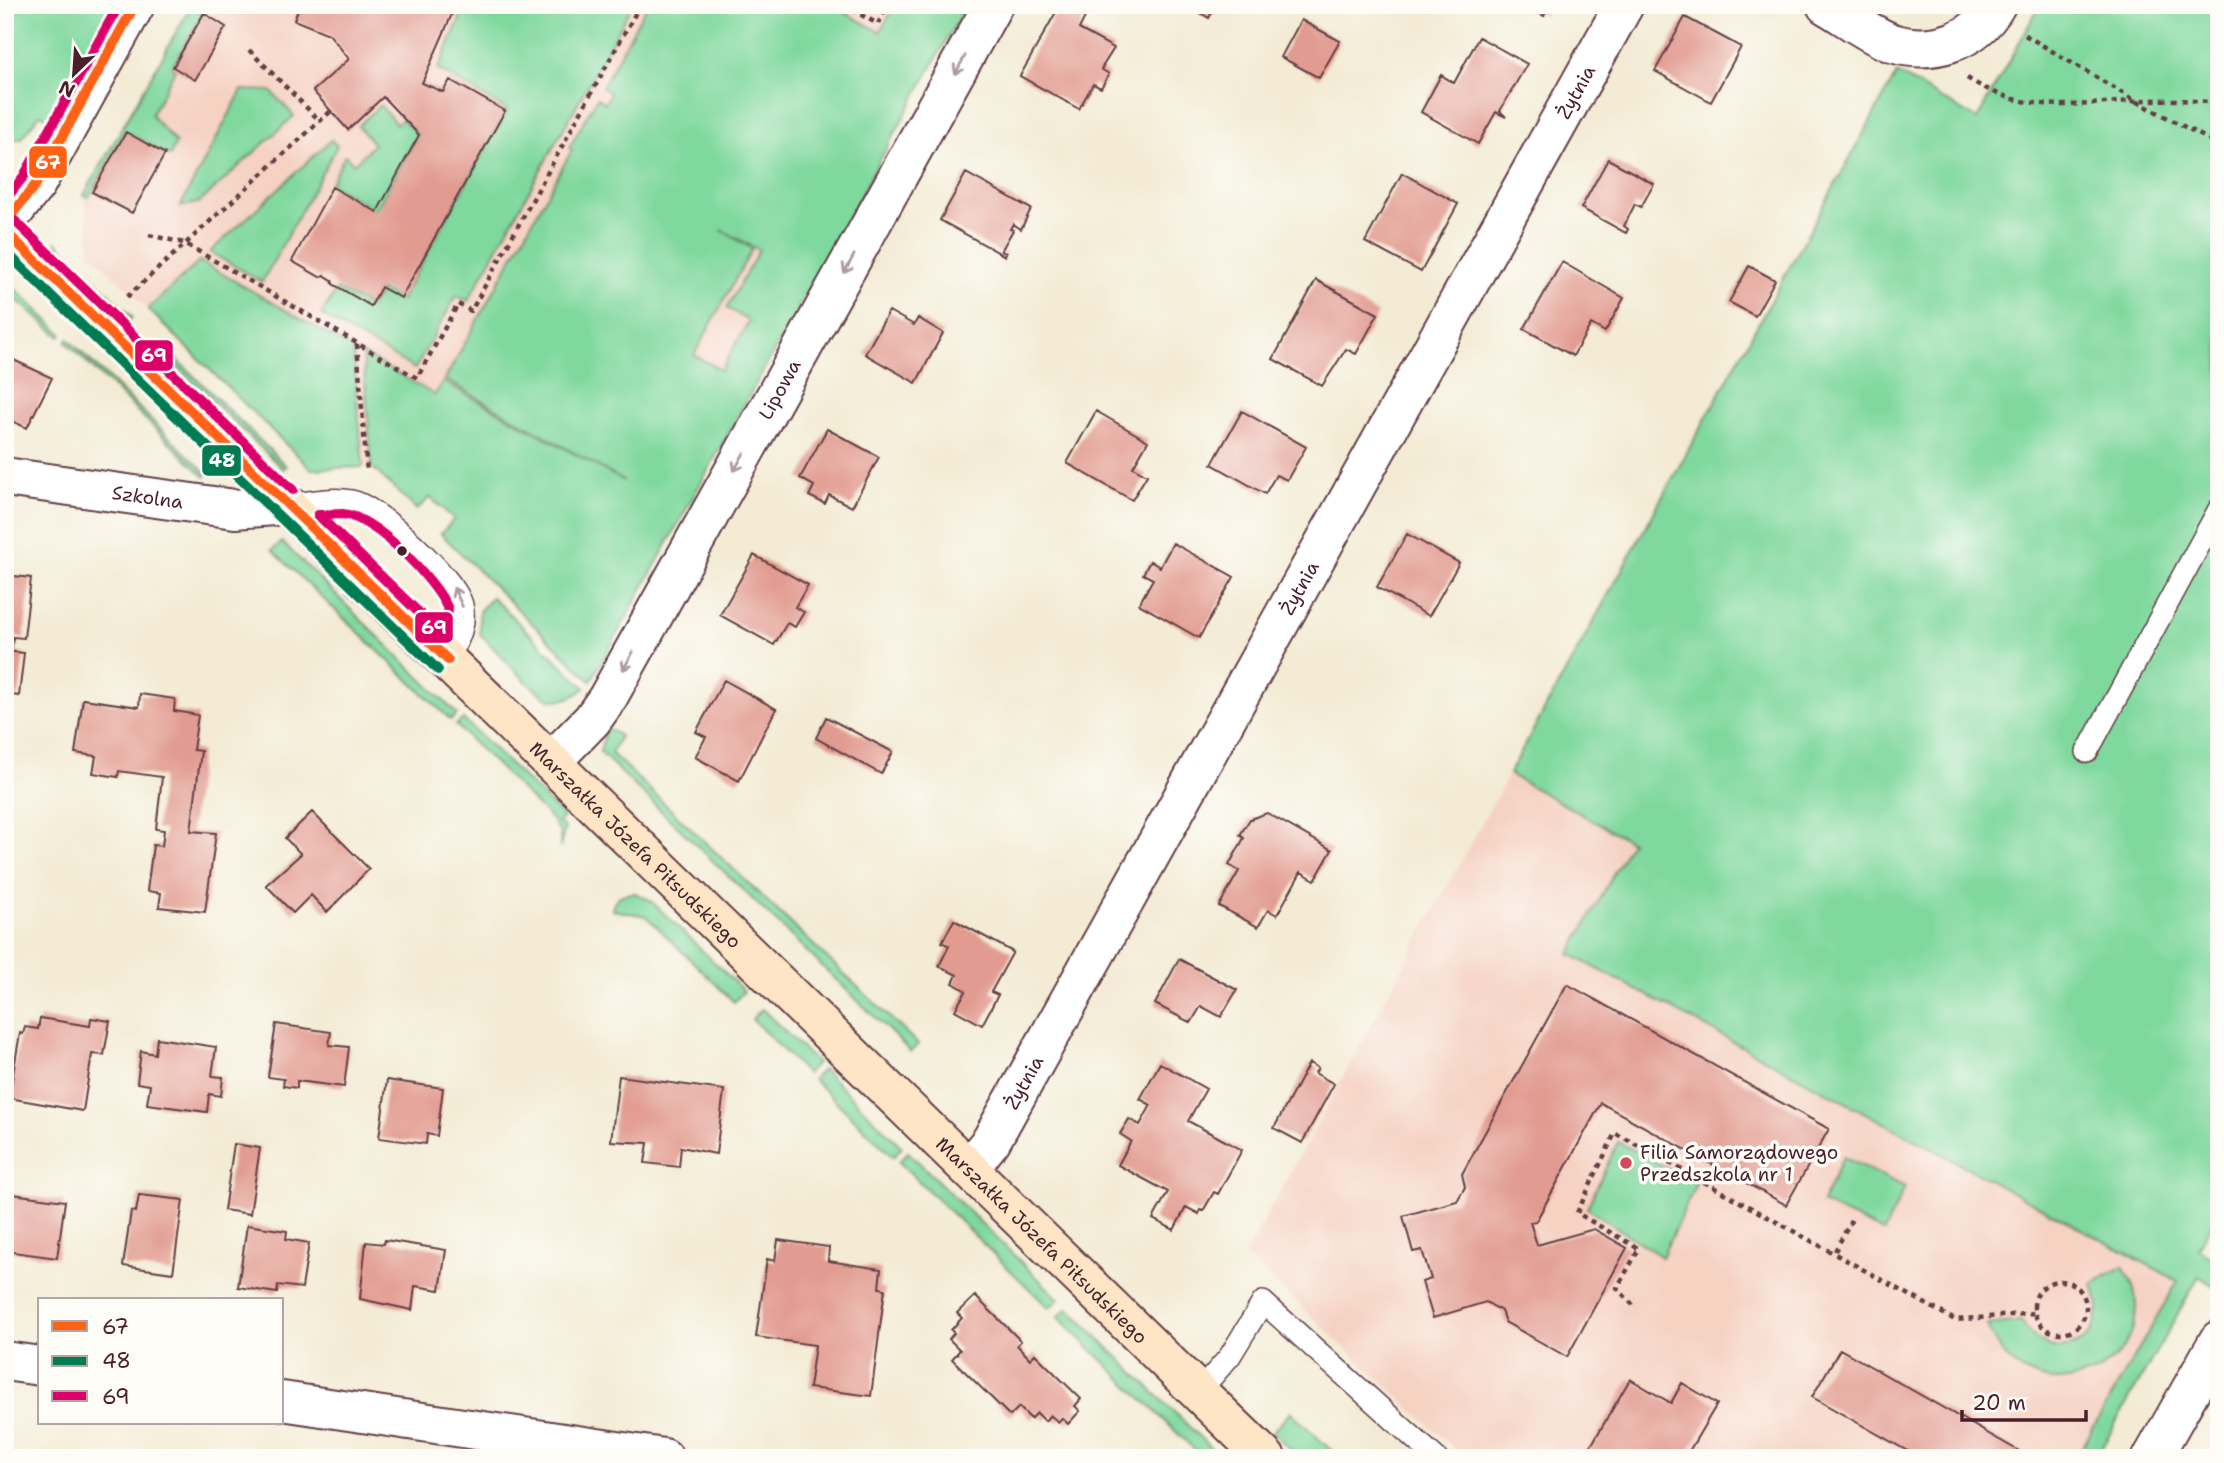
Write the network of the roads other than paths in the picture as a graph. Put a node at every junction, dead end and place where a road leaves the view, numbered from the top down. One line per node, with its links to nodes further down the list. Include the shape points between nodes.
1 (135, 5): 6 (street, via 36,184)
2 (993, 5): 13 (street, Lipowa, one-way to 13, via 607,699)
3 (1624, 5): 14 (street, Żytnia, via 1106,939 991,1140)
4 (1826, 5): 5 (street, via 1890,42 1918,48 1959,40)
5 (1993, 10)
6 (5, 223)
7 (5, 231): 9 (street, Marszałka Józefa Piłsudskiego)
8 (5, 477): 9 (street, Szkolna, via 224,508)
9 (288, 505): 11 (street, Marszałka Józefa Piłsudskiego); 11 (lane, one-way to 9, via 462,631 462,604 457,590 406,539 375,511 352,501)
10 (2219, 509): 12 (lane)
11 (448, 660): 13 (street, Marszałka Józefa Piłsudskiego)
12 (2087, 752)
13 (551, 761): 14 (street, Marszałka Józefa Piłsudskiego)
14 (969, 1168): 18 (street, Marszałka Józefa Piłsudskiego)
15 (2219, 1340): 23 (street)
16 (5, 1361): 17 (street)
17 (38, 1366)
18 (1198, 1393): 21 (street, Marszałka Józefa Piłsudskiego); 22 (lane, via 1230,1356 1263,1302)
19 (284, 1401): 20 (street)
20 (664, 1458)
21 (1266, 1458)
22 (1436, 1458)
23 (2152, 1458)

